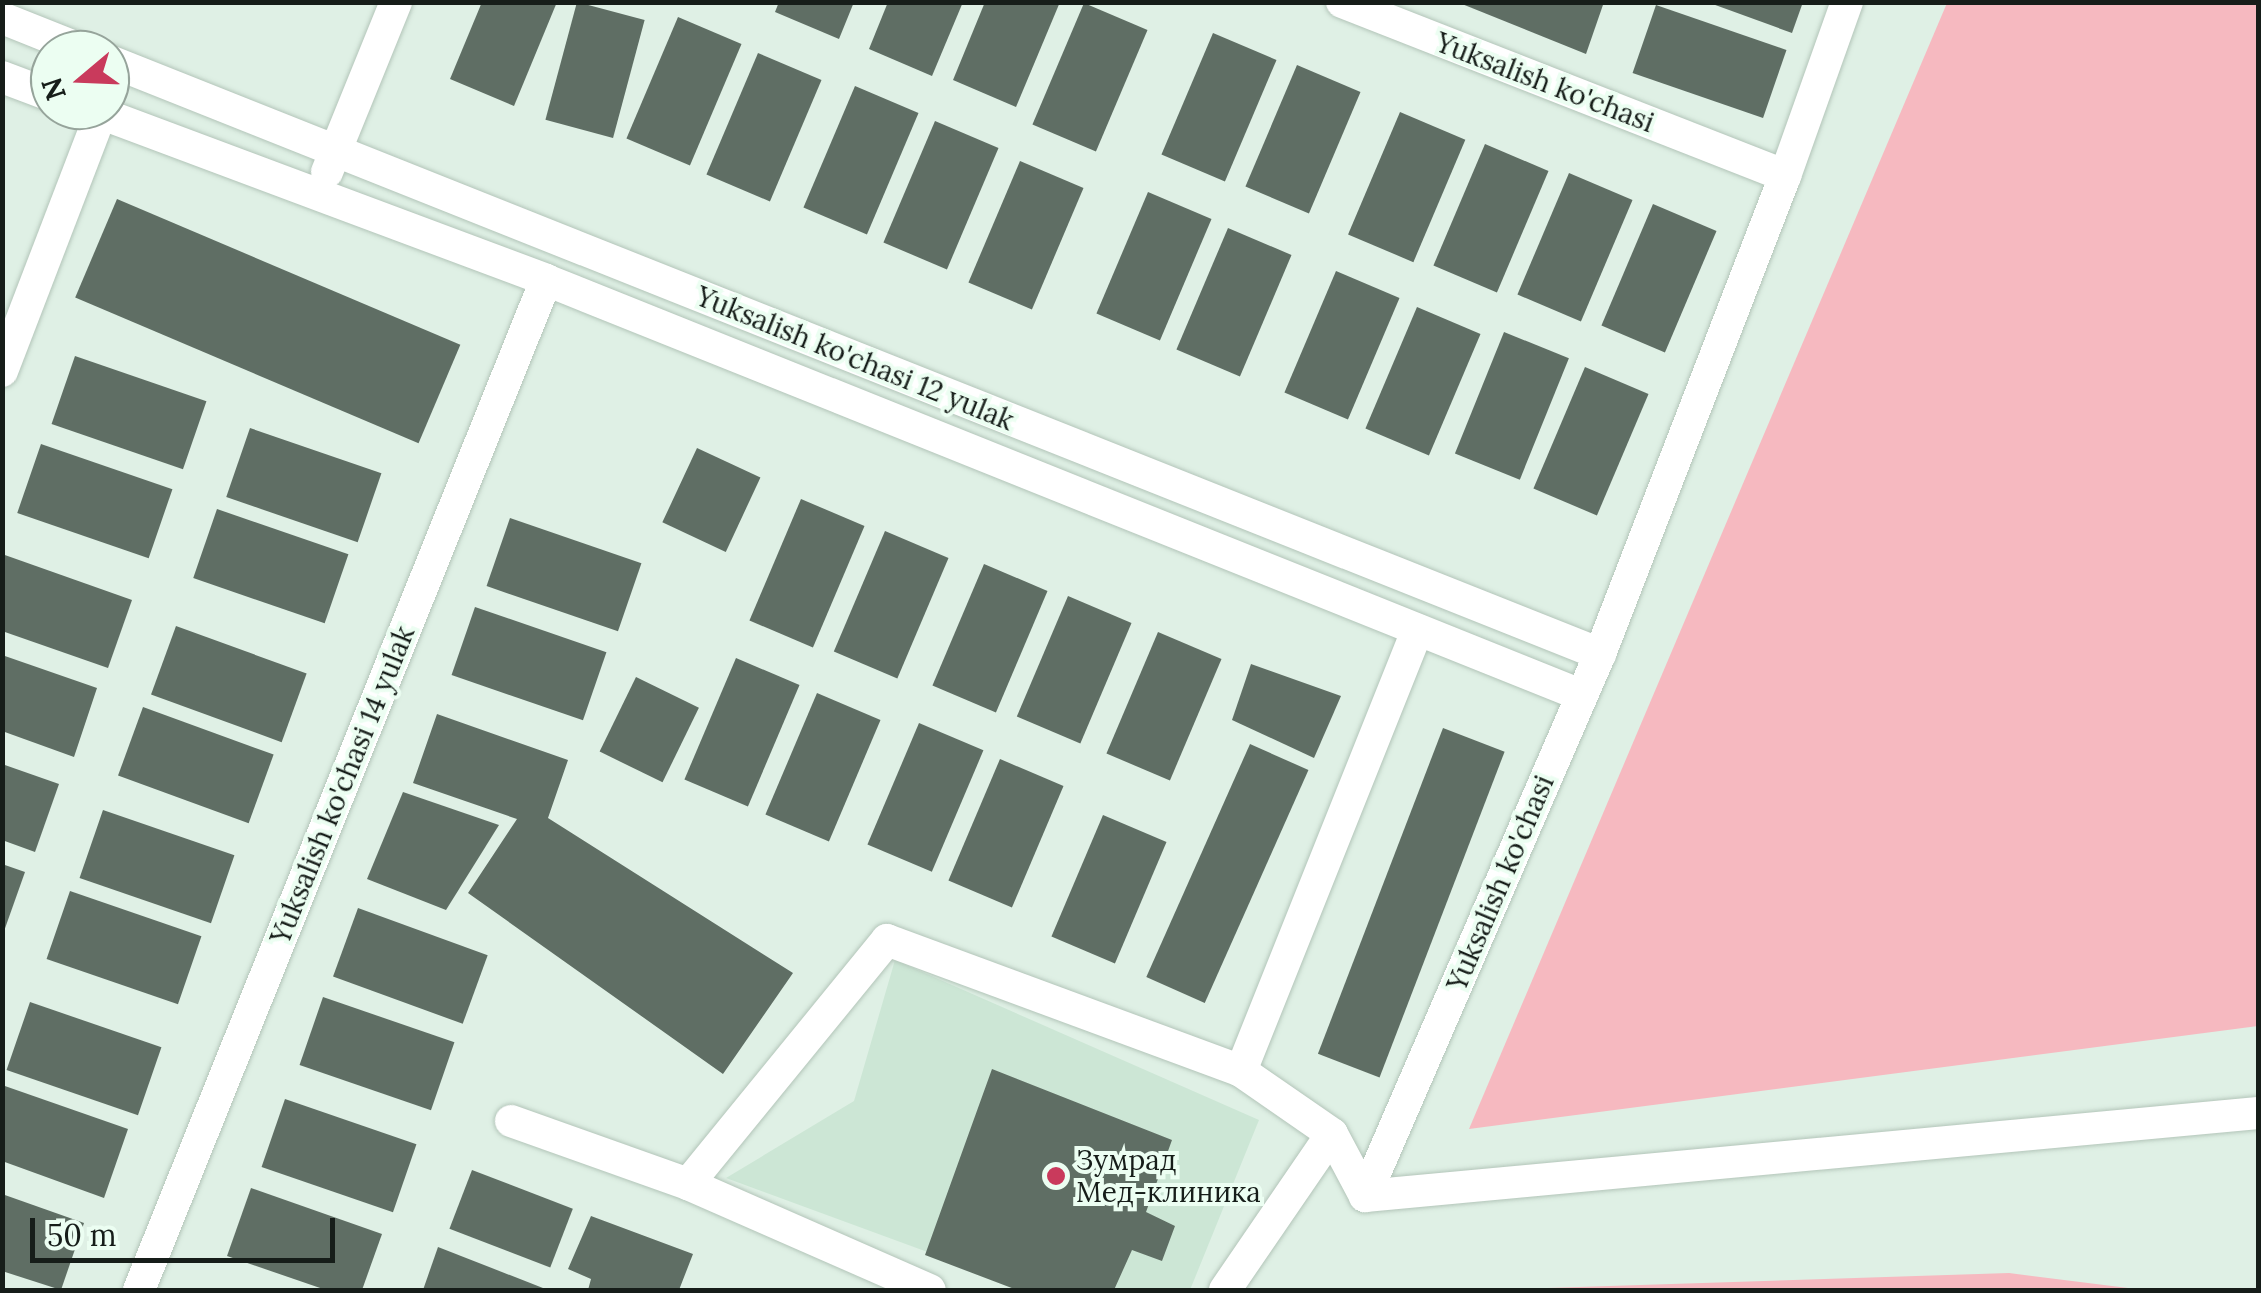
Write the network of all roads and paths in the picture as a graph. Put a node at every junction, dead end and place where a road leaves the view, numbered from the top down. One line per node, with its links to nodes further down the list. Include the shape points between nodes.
1 (396, 2): 12 (street)
2 (1342, 2): 4 (street, Yuksalish ko'chasi)
3 (1848, 2): 13 (street)
4 (1375, 8): 13 (street, Yuksalish ko'chasi)
5 (2, 18): 6 (street)
6 (32, 30)
7 (130, 69): 12 (street, Yuksalish ko'chasi 12 yulak)
8 (2, 77): 9 (street)
9 (30, 87)
10 (130, 125): 14 (street, Yuksalish ko'chasi 12 yulak)
11 (89, 130): 16 (street)
12 (332, 150): 14 (street); 18 (street, Yuksalish ko'chasi 12 yulak)
13 (1784, 176): 18 (street, Yuksalish ko'chasi)
14 (321, 196): 15 (street, Yuksalish ko'chasi 12 yulak)
15 (546, 280): 17 (street, Yuksalish ko'chasi 12 yulak); 26 (street, Yuksalish ko'chasi 14 yulak)
16 (2, 372)
17 (1417, 630): 19 (street, Yuksalish ko'chasi 12 yulak); 20 (street)
18 (1600, 654): 19 (street, Yuksalish ko'chasi)
19 (1581, 695): 25 (street, Yuksalish ko'chasi)
20 (1241, 1071): 23 (street); 24 (street, via 888,940)
21 (2258, 1113): 25 (street)
22 (511, 1121): 24 (street)
23 (1332, 1134): 25 (street); 28 (street)
24 (688, 1184): 27 (street)
25 (1365, 1196)
26 (138, 1290)
27 (930, 1290)
28 (1225, 1290)

